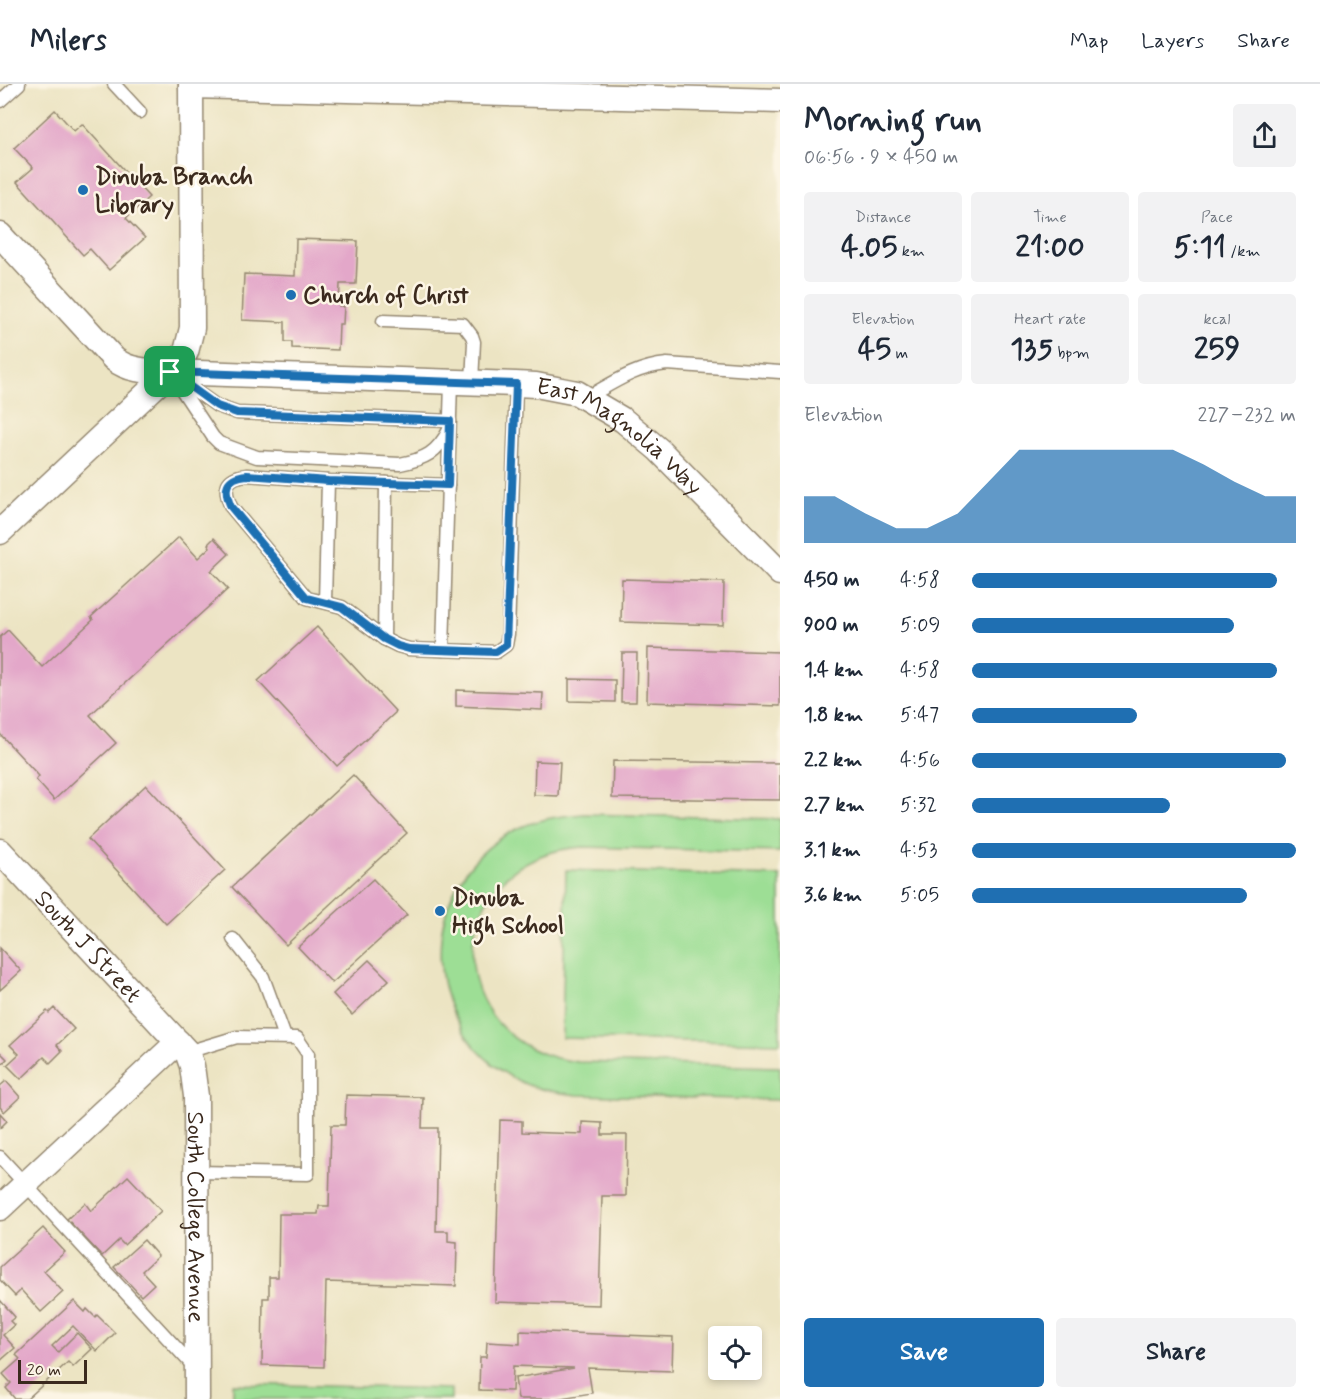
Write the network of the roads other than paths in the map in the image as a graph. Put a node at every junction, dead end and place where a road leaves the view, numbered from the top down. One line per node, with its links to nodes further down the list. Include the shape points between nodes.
1 (19, 84): 5 (lane)
2 (114, 84): 7 (lane)
3 (191, 85): 4 (street); 10 (street, via 192,328 186,352)
4 (358, 87): 6 (street)
5 (0, 101)
6 (780, 101)
7 (140, 112)
8 (0, 235): 10 (street, East Magnolia Way, via 118,363 143,371)
9 (383, 321): 12 (lane, via 464,324 474,342)
10 (170, 372): 12 (street, East Magnolia Way); 15 (lane, via 217,406 237,413); 15 (lane, via 213,437 257,457 400,464 432,453 443,442); 19 (street)
11 (780, 372): 14 (lane, via 651,366)
12 (462, 382): 13 (street, East Magnolia Way); 15 (lane)
13 (516, 384): 14 (street, East Magnolia Way, via 577,393); 23 (lane, via 506,645 496,652)
14 (585, 398): 20 (street, East Magnolia Way, via 623,420 659,450)
15 (450, 426): 18 (lane)
16 (328, 481): 17 (lane); 21 (lane); 21 (lane, via 236,476 225,493 231,507 307,598)
17 (386, 483): 18 (lane); 22 (lane)
18 (448, 485): 23 (lane)
19 (0, 532)
20 (780, 573)
21 (325, 602): 22 (lane, via 342,607)
22 (384, 639): 23 (lane, via 409,649)
23 (443, 650)
24 (0, 851): 27 (street, South J Street)
25 (233, 939): 26 (lane, via 263,977)
26 (285, 1037): 27 (lane, via 237,1037); 29 (lane, via 297,1038 308,1054 308,1174)
27 (182, 1047): 29 (street, South College Avenue, via 192,1066 196,1088); 30 (street)
28 (0, 1157): 30 (lane)
29 (197, 1172): 32 (street, South College Avenue)
30 (26, 1184): 31 (street); 32 (lane)
31 (0, 1208)
32 (197, 1371): 33 (street, South College Avenue)
33 (197, 1399)

